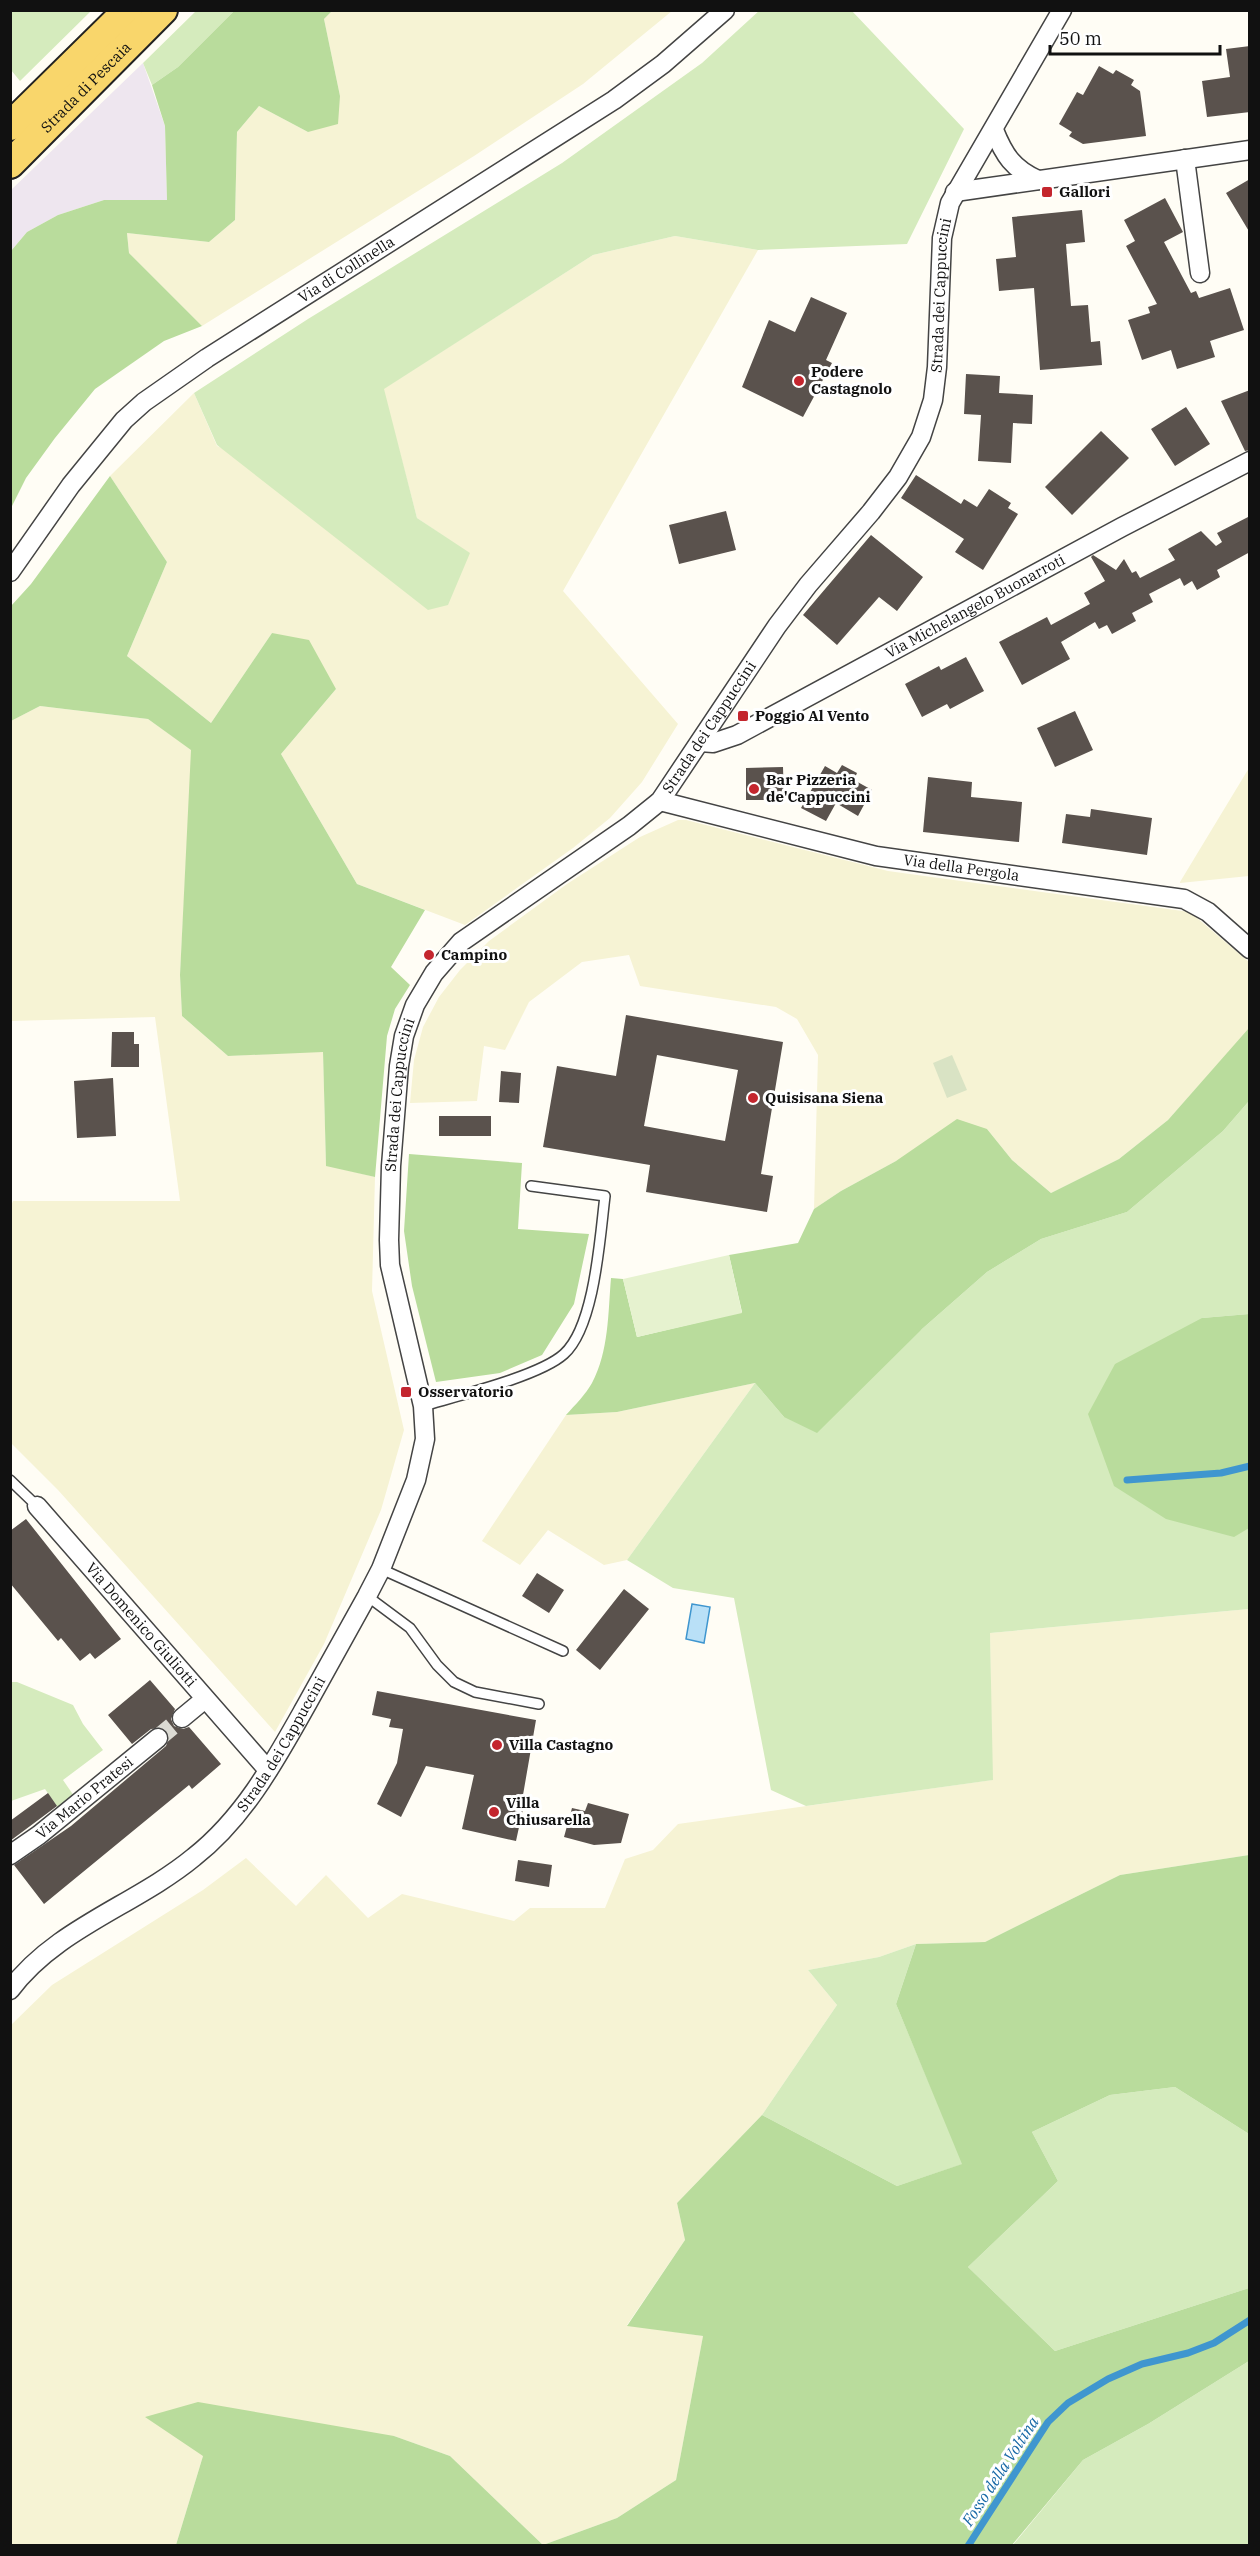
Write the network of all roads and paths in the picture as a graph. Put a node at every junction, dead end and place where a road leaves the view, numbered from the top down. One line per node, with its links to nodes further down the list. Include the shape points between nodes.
1 (128, 10): 5 (main road, Strada di Pescaia)
2 (163, 10): 9 (main road, Strada di Pescaia)
3 (725, 10): 14 (street, Via di Collinella, via 614,100 144,402 97,450)
4 (1062, 10): 6 (street, Strada dei Cappuccini)
5 (10, 126)
6 (994, 130): 10 (street, via 1012,165); 11 (street, Strada dei Cappuccini)
7 (1250, 150): 8 (street)
8 (1185, 159): 10 (street); 12 (street)
9 (10, 164)
10 (1038, 180): 11 (street)
11 (955, 192): 15 (street, Strada dei Cappuccini, via 942,238 933,400 921,437 886,493 777,626)
12 (1200, 273)
13 (1250, 461): 15 (street, Via Michelangelo Buonarroti, via 737,735 713,743)
14 (10, 572)
15 (700, 742): 16 (street, Strada dei Cappuccini)
16 (660, 801): 17 (street, Via della Pergola, via 876,856 1184,899 1208,912); 19 (street, Strada dei Cappuccini, via 461,942 434,973 410,1016 399,1066 389,1240 390,1265)
17 (1250, 949)
18 (531, 1186): 19 (lane, via 605,1196 594,1279 576,1335 567,1352 552,1363)
19 (423, 1406): 22 (street, Strada dei Cappuccini, via 426,1430 421,1466)
20 (10, 1480): 21 (lane, Via Domenico Giuliotti)
21 (37, 1506): 25 (street, Via Domenico Giuliotti)
22 (381, 1569): 23 (street, Strada dei Cappuccini); 24 (lane)
23 (367, 1596): 26 (lane, via 410,1628 454,1682 475,1692); 29 (street, Strada dei Cappuccini)
24 (563, 1651)
25 (205, 1699): 27 (street); 29 (street, Via Domenico Giuliotti)
26 (538, 1704)
27 (182, 1718)
28 (158, 1738): 30 (street, Via Mario Pratesi)
29 (268, 1770): 31 (street, Strada dei Cappuccini, via 230,1824 194,1858 59,1944 31,1966)
30 (10, 1855)
31 (10, 1990)

